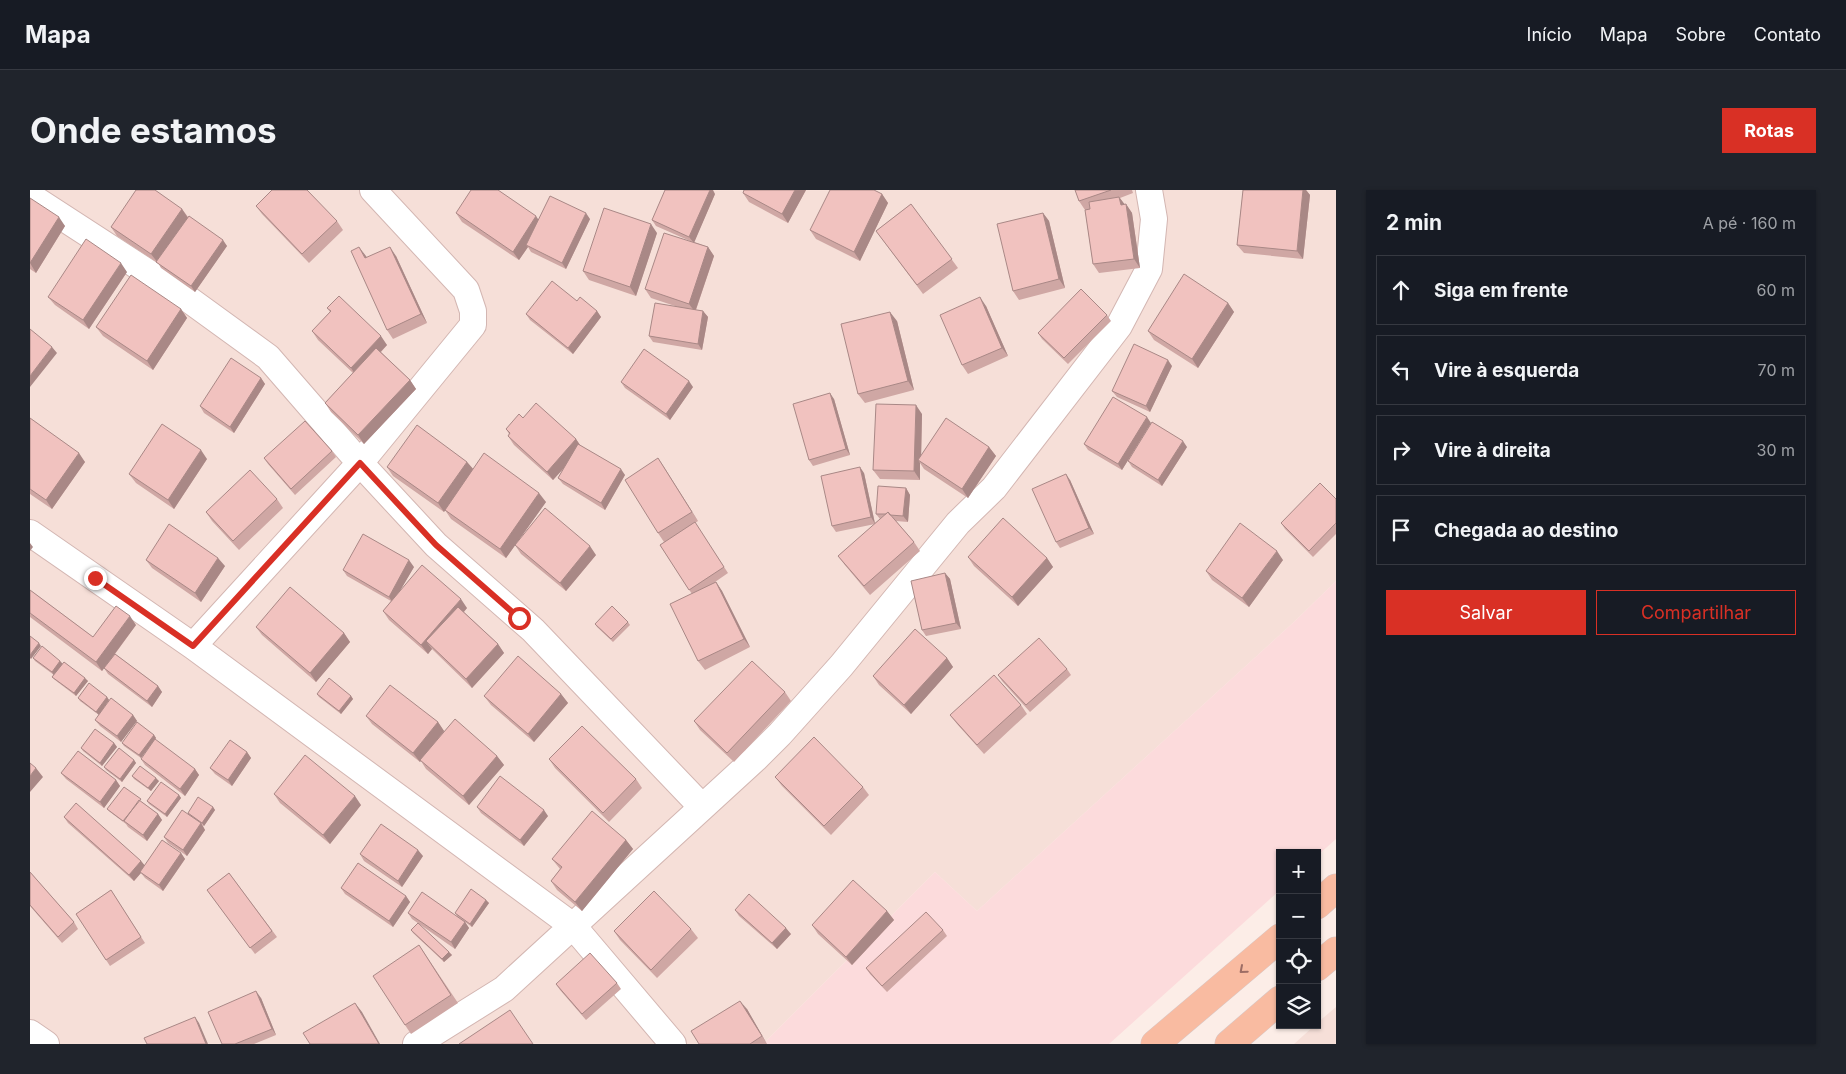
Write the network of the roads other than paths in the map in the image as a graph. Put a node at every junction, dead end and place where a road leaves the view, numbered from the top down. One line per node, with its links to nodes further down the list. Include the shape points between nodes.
1 (373, 190): 4 (street, via 466,290 474,325)
2 (1149, 190): 7 (street, via 1154,219 1149,269 1119,326 994,488 958,523 841,666 780,734)
3 (30, 196): 4 (street, via 184,296 268,358)
4 (360, 463): 6 (street); 7 (street, via 436,545 533,630)
5 (30, 533): 6 (street)
6 (193, 646): 10 (street)
7 (702, 807): 10 (street)
8 (1336, 888): 9 (main road)
9 (1321, 901)
10 (573, 926): 17 (street, via 504,989); 18 (street)
11 (1279, 939): 19 (main road, one-way to 19)
12 (1336, 951): 13 (main road)
13 (1321, 964)
14 (1276, 1003): 20 (main road)
15 (30, 1033): 16 (street)
16 (46, 1044)
17 (416, 1044)
18 (673, 1044)
19 (1155, 1044)
20 (1229, 1044)

